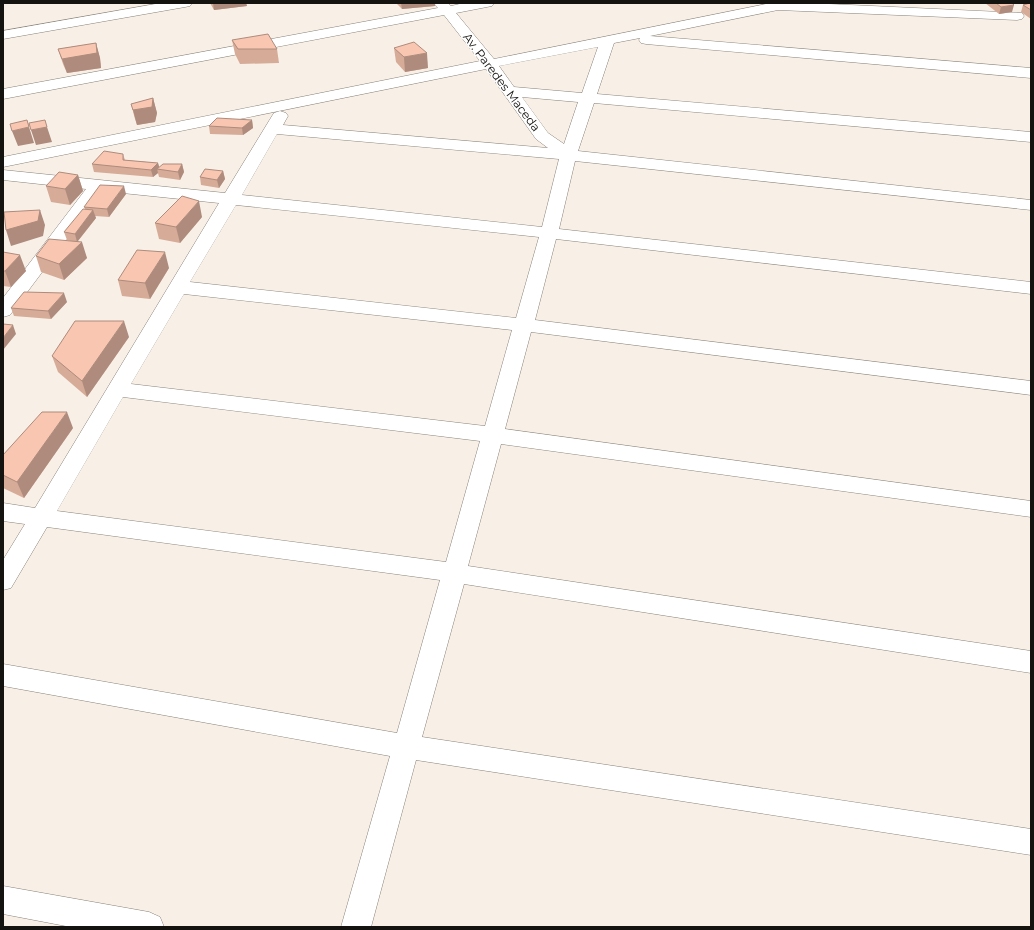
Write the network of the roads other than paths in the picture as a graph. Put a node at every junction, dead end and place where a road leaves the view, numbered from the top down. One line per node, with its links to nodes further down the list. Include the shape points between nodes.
1 (185, 3): 6 (street)
2 (487, 3): 4 (street)
3 (785, 4): 5 (street); 7 (street)
4 (444, 7): 8 (street, Av. Paredes Maceda); 11 (street)
5 (1017, 16)
6 (3, 35)
7 (614, 40): 8 (street); 9 (street); 12 (street)
8 (490, 64): 10 (street, Av. Paredes Maceda); 13 (street)
9 (1031, 72)
10 (509, 91): 12 (street); 16 (street, Av. Paredes Maceda, via 542,136)
11 (3, 94)
12 (589, 98): 15 (street); 16 (street)
13 (287, 104): 14 (street); 17 (street)
14 (273, 128): 16 (street); 20 (street)
15 (1031, 136)
16 (568, 155): 21 (street); 22 (street)
17 (3, 162)
18 (3, 175): 19 (street)
19 (98, 185): 20 (street); 25 (street)
20 (231, 199): 22 (street); 23 (street)
21 (1031, 204)
22 (549, 233): 24 (street); 26 (street)
23 (178, 287): 26 (street); 28 (street)
24 (1031, 288)
25 (3, 311)
26 (524, 325): 27 (street); 29 (street)
27 (1031, 388)
28 (118, 389): 29 (street); 32 (street)
29 (493, 435): 30 (street); 33 (street)
30 (1031, 509)
31 (3, 512): 32 (street)
32 (40, 518): 33 (street); 34 (street)
33 (455, 573): 35 (street); 37 (street)
34 (3, 581)
35 (1031, 662)
36 (3, 675): 37 (street)
37 (407, 747): 38 (street); 41 (street)
38 (1031, 842)
39 (3, 900): 40 (street)
40 (150, 927)
41 (356, 927)

